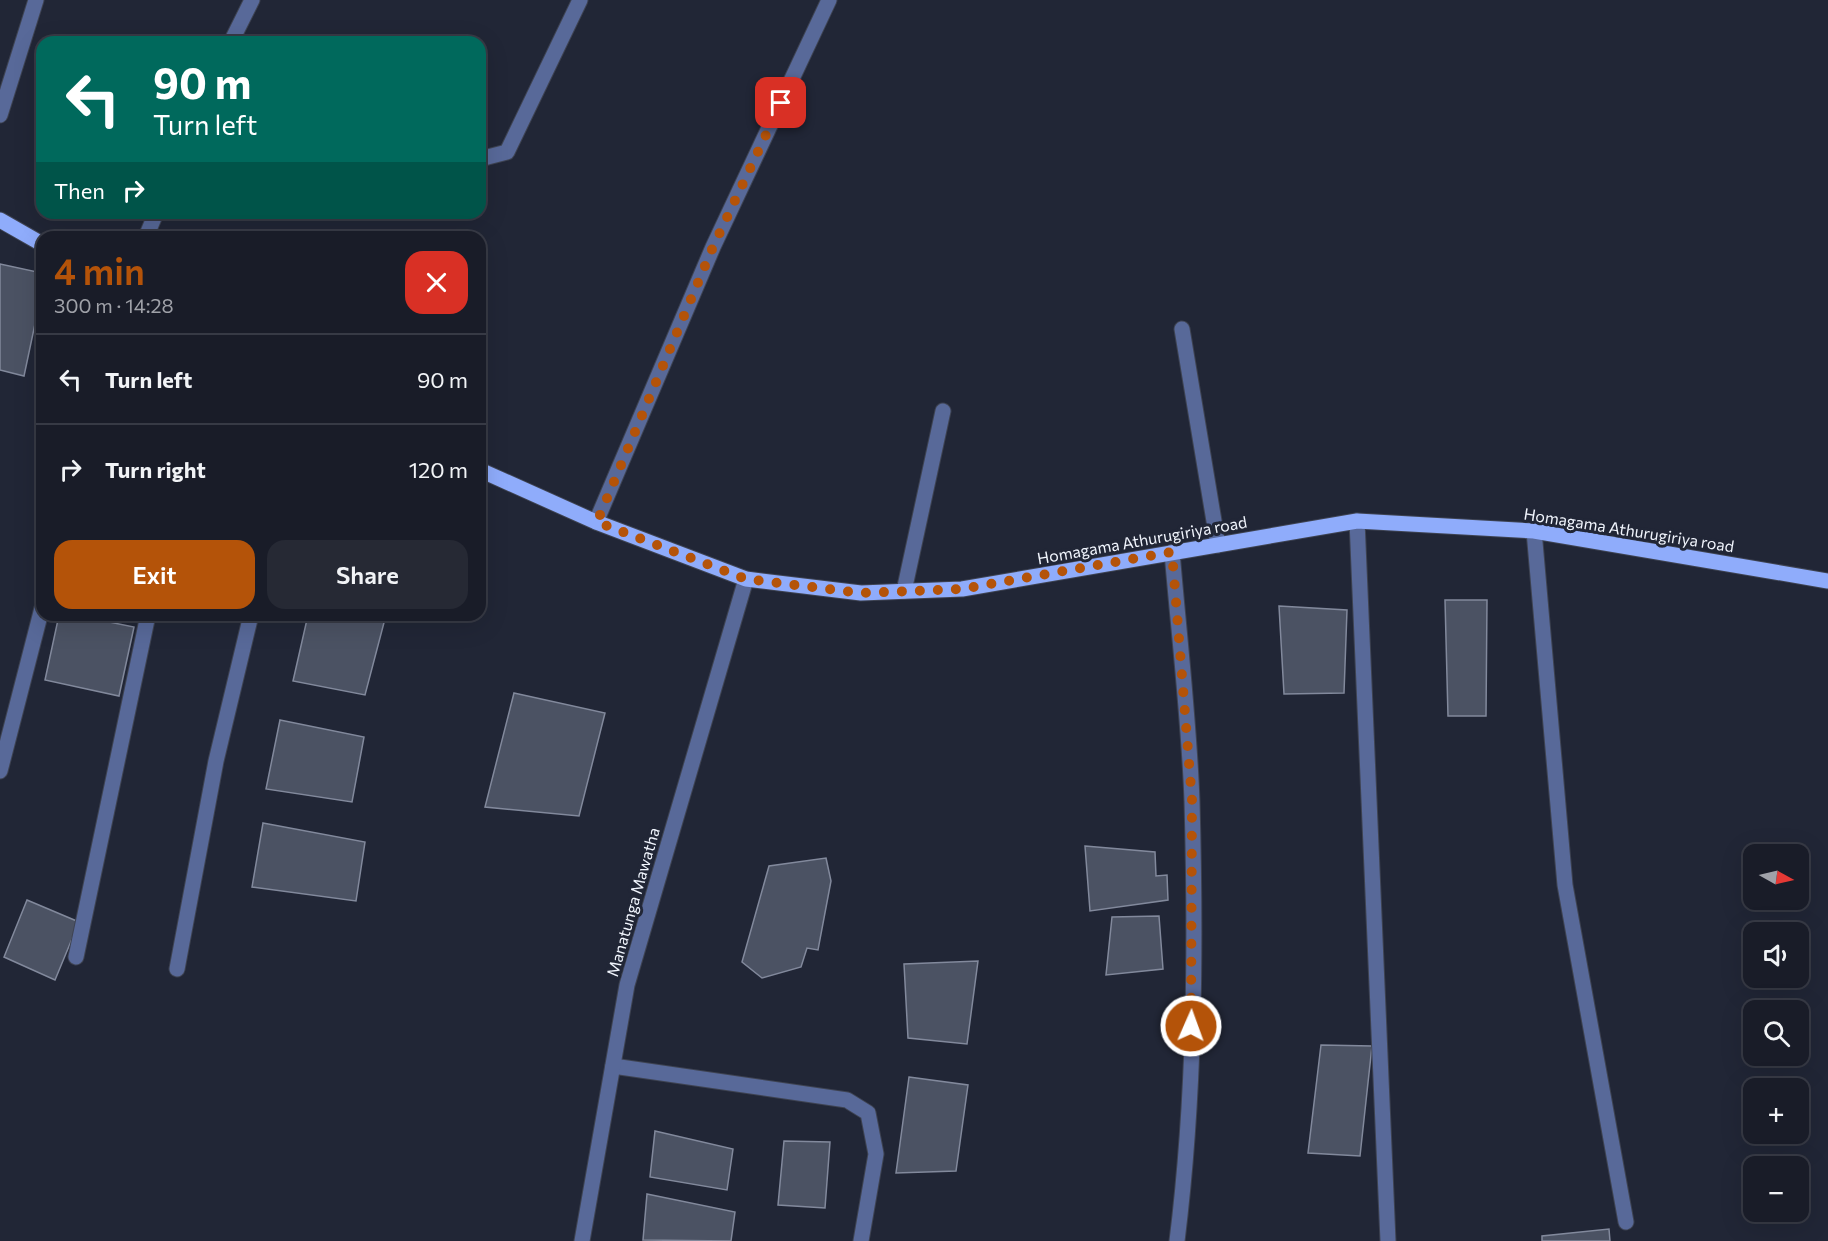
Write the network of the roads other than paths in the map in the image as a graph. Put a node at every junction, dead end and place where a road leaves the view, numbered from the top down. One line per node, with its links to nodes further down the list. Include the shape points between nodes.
1 (36, 0): 6 (street)
2 (252, 0): 5 (street)
3 (580, 0): 7 (street, via 507,152)
4 (829, 0): 14 (street, via 713,247)
5 (234, 36)
6 (0, 116)
7 (486, 157)
8 (0, 220): 9 (main road)
9 (36, 241)
10 (1182, 329): 16 (street)
11 (943, 411): 20 (street)
12 (486, 473): 14 (main road, Homagama Athurugiriya road)
13 (1357, 521): 15 (main road, Homagama Athurugiriya road); 16 (main road, Homagama Athurugiriya road); 32 (street)
14 (597, 522): 18 (main road, Homagama Athurugiriya road)
15 (1534, 531): 19 (main road, Homagama Athurugiriya road); 28 (street, via 1565,885)
16 (1218, 545): 17 (main road, Homagama Athurugiriya road)
17 (1172, 552): 20 (main road, Homagama Athurugiriya road, via 962,589); 31 (street, via 1192,800 1193,960 1187,1159)
18 (746, 579): 20 (main road, Homagama Athurugiriya road, via 861,593); 27 (street, Manatunga Mawatha, via 627,985)
19 (1828, 581)
20 (904, 591)
21 (39, 621): 24 (street)
22 (147, 621): 25 (street)
23 (250, 621): 26 (street, via 216,761)
24 (0, 771)
25 (76, 957)
26 (177, 969)
27 (613, 1066): 29 (street, Manatunga Mawatha); 30 (street, via 847,1100 868,1113 876,1154)
28 (1626, 1222)
29 (582, 1241)
30 (861, 1241)
31 (1177, 1241)
32 (1388, 1241)

